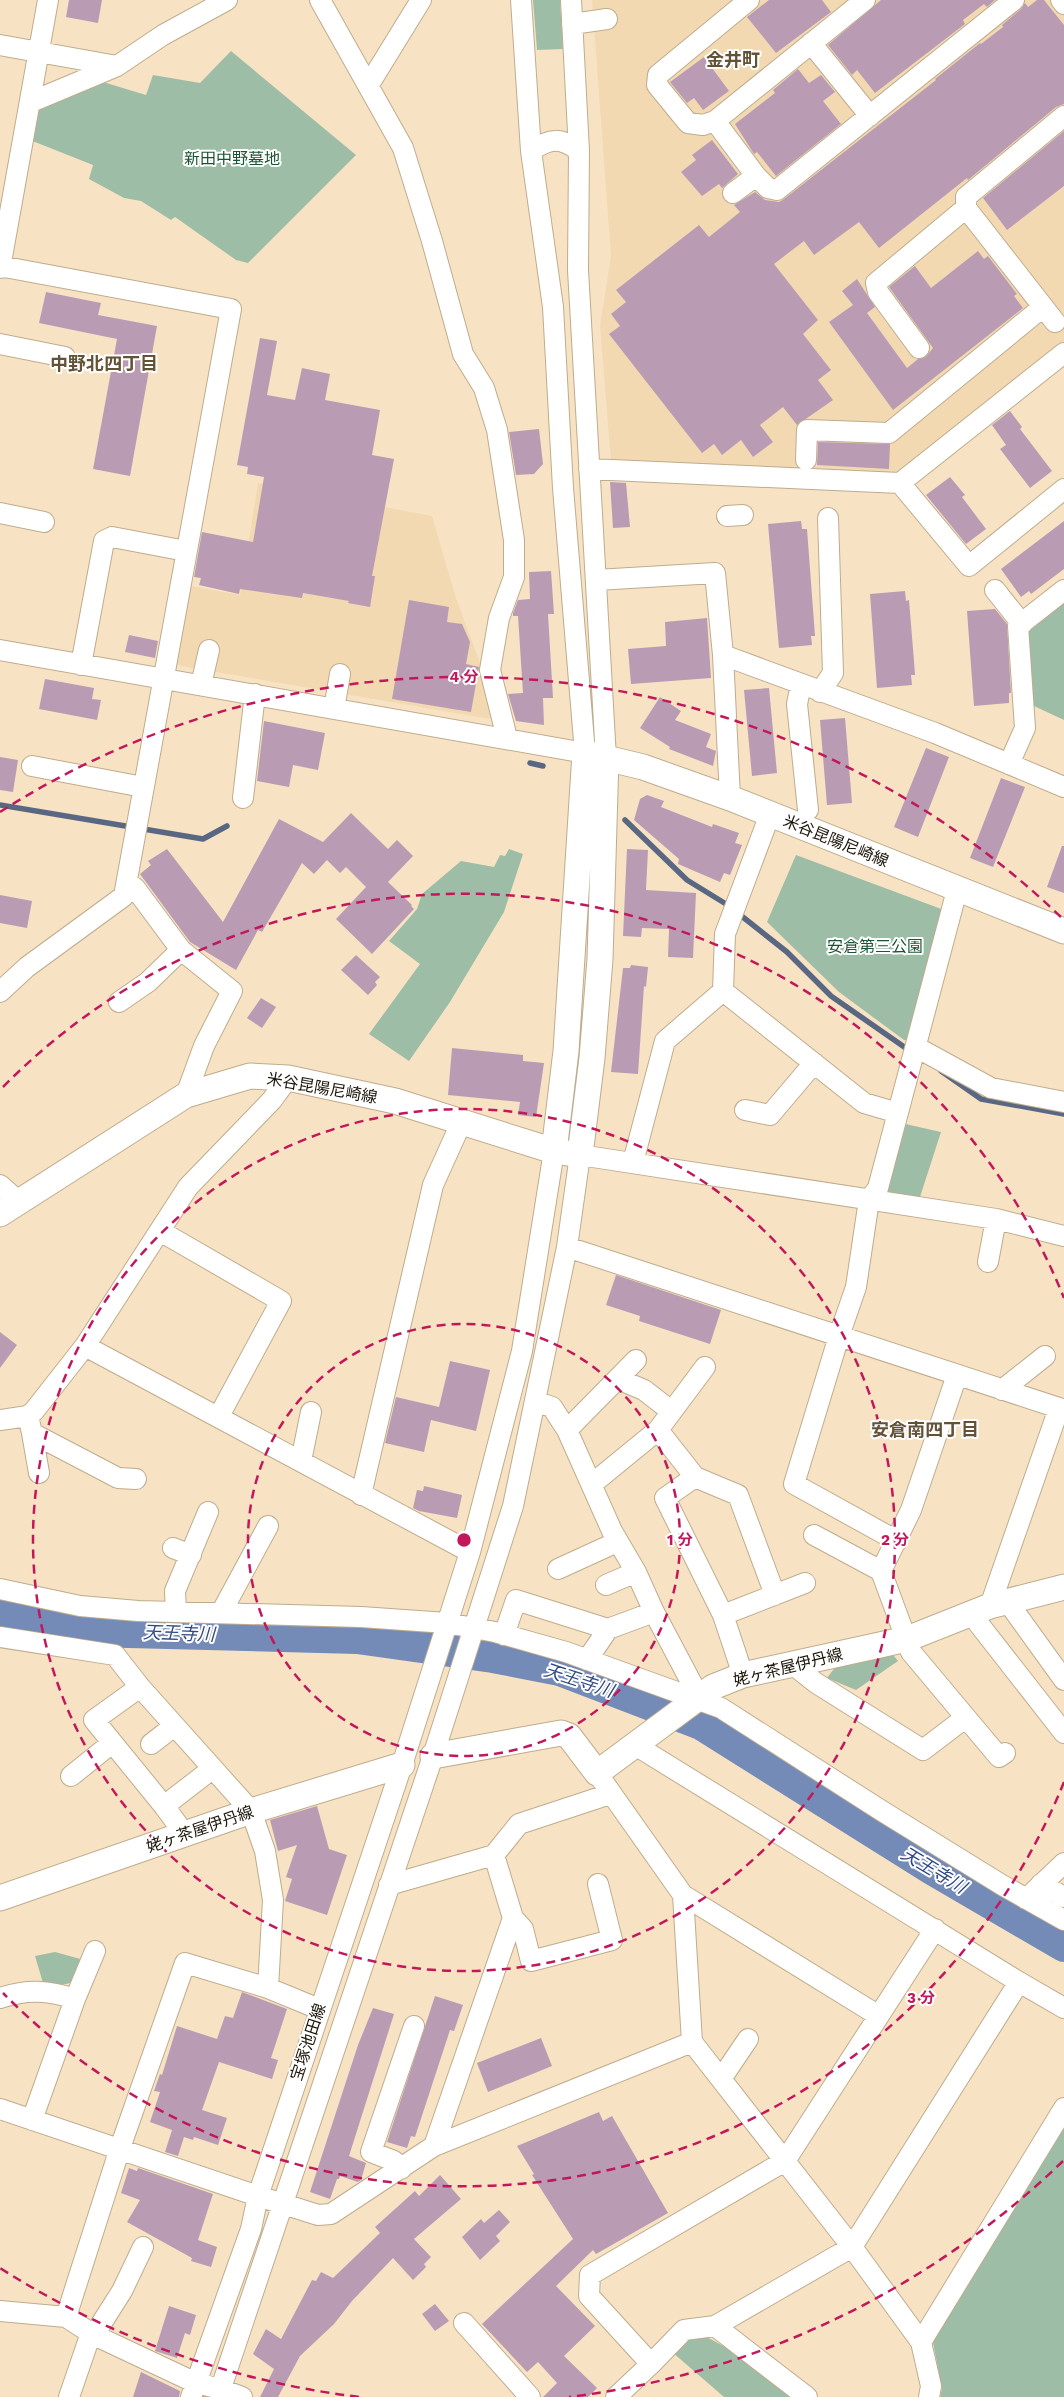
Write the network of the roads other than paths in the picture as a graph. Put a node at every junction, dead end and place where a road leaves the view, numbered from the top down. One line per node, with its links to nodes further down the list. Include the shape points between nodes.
1 (48, 0): 16 (street)
2 (227, 0): 17 (street)
3 (320, 0): 18 (street)
4 (421, 0): 18 (street)
5 (521, 0): 23 (street)
6 (570, 0): 13 (street)
7 (749, 0): 22 (street, via 658,75 657,85 688,122 703,125)
8 (864, 0): 14 (street)
9 (1014, 0): 20 (street)
10 (1061, 0): 11 (street)
11 (1064, 4)
12 (607, 19): 13 (street)
13 (572, 24): 24 (street)
14 (811, 43): 20 (street); 22 (street)
15 (0, 45): 16 (street)
16 (39, 52): 17 (street); 19 (street)
17 (117, 66): 19 (street)
18 (368, 86): 56 (street, via 403,148 463,354 484,388 497,430 514,540 514,576 499,618 490,670)
19 (31, 102): 28 (street)
20 (870, 116): 25 (street, via 778,190 768,188)
21 (1064, 116): 27 (street, via 966,197)
22 (715, 121): 25 (street)
23 (531, 150): 24 (street, via 550,141 561,140); 57 (street, via 553,307 563,488)
24 (579, 151): 34 (street, via 578,270)
25 (756, 176): 26 (street)
26 (733, 193)
27 (966, 208): 30 (street, via 876,283 878,292); 33 (street, via 1049,314 889,433 806,430)
28 (0, 266): 40 (street, via 232,308)
29 (0, 344): 32 (street)
30 (919, 348)
31 (1064, 353): 35 (street)
32 (65, 357)
33 (806, 460)
34 (589, 469): 35 (street); 41 (street)
35 (900, 483): 36 (street, via 969,566)
36 (1064, 489)
37 (0, 513): 39 (street)
38 (828, 518): 53 (street, via 833,673)
39 (44, 522)
40 (186, 551): 48 (street, via 112,537 104,541); 50 (street)
41 (596, 580): 47 (street, via 715,573); 57 (street)
42 (995, 590): 44 (street)
43 (1064, 590): 44 (street)
44 (1022, 624): 58 (street, via 1018,626 1025,728)
45 (0, 650): 48 (street)
46 (209, 650): 52 (street)
47 (723, 655): 51 (street); 63 (street)
48 (81, 665): 50 (street)
49 (340, 674): 55 (street)
50 (162, 680): 52 (street); 60 (street)
51 (800, 684): 53 (street); 64 (street, via 797,704)
52 (201, 685): 54 (street)
53 (820, 692): 58 (street)
54 (255, 694): 55 (street); 62 (street)
55 (334, 709): 56 (street)
56 (507, 738): 57 (street)
57 (596, 756): 63 (main road, 米谷昆陽尼崎線, via 643,766); 81 (main road); 82 (main road, via 600,959)
58 (1008, 764): 61 (street)
59 (32, 766): 60 (street)
60 (143, 787): 66 (street)
61 (1064, 787)
62 (244, 798)
63 (730, 798): 65 (main road, 米谷昆陽尼崎線)
64 (808, 810)
65 (770, 814): 67 (main road, 米谷昆陽尼崎線); 70 (street, via 725,934)
66 (127, 882): 69 (street); 71 (street, via 124,896 27,967)
67 (957, 890): 68 (main road, 米谷昆陽尼崎線); 73 (street)
68 (1064, 930)
69 (181, 950): 72 (street, via 148,982); 76 (street, via 232,991 204,1046)
70 (723, 991): 74 (street); 83 (street, via 665,1041)
71 (0, 992)
72 (119, 1002)
73 (916, 1046): 77 (street, via 991,1088); 79 (street)
74 (814, 1063): 78 (street, via 770,1115); 79 (street, via 864,1103)
75 (288, 1078): 76 (main road, 米谷昆陽尼崎線, via 250,1076); 80 (main road, 米谷昆陽尼崎線, via 395,1101); 87 (street, via 272,1100 188,1186)
76 (186, 1095): 84 (main road, 米谷昆陽尼崎線)
77 (1064, 1102)
78 (745, 1110)
79 (898, 1113): 85 (street, via 878,1188)
80 (462, 1121): 81 (main road, 米谷昆陽尼崎線); 113 (street, via 433,1185)
81 (554, 1150): 82 (main road, 米谷昆陽尼崎線); 119 (street, 宝塚池田線, via 522,1350)
82 (580, 1155): 83 (street); 89 (street)
83 (633, 1162): 85 (street)
84 (6, 1200)
85 (869, 1200): 86 (street); 91 (street, via 856,1287)
86 (996, 1219): 88 (street); 90 (street)
87 (160, 1231): 92 (street); 103 (street, via 281,1302)
88 (1064, 1236)
89 (567, 1247): 91 (street); 99 (street)
90 (988, 1262)
91 (838, 1336): 96 (street); 117 (street, via 794,1484)
92 (85, 1346): 103 (street); 105 (street)
93 (1045, 1356): 98 (street)
94 (636, 1360): 97 (street)
95 (705, 1367): 101 (street)
96 (957, 1375): 98 (street); 117 (street, via 911,1510)
97 (618, 1379): 101 (street, via 644,1390); 106 (street)
98 (1002, 1390): 100 (street)
99 (535, 1401): 106 (street, via 552,1407); 135 (street, via 513,1506)
100 (1062, 1409): 128 (street)
101 (671, 1411): 107 (street)
102 (311, 1412): 108 (street)
103 (219, 1416): 108 (street)
104 (0, 1420): 105 (street)
105 (30, 1424): 109 (street); 111 (street, via 91,1471)
106 (567, 1430): 112 (street)
107 (658, 1430): 110 (street); 112 (street)
108 (301, 1461): 113 (street)
109 (39, 1473)
110 (695, 1476): 127 (street, via 738,1495); 132 (street, via 665,1498)
111 (136, 1479)
112 (592, 1484): 118 (street)
113 (361, 1495): 119 (street)
114 (208, 1512): 129 (street, via 205,1538 182,1551 175,1591)
115 (262, 1532): 131 (street)
116 (813, 1535): 121 (street)
117 (897, 1541): 121 (street)
118 (617, 1542): 120 (street); 122 (street)
119 (470, 1552): 133 (street, 宝塚池田線)
120 (558, 1569)
121 (881, 1570): 138 (street)
122 (636, 1572): 124 (street); 130 (street)
123 (805, 1583): 127 (street)
124 (606, 1585)
125 (1064, 1587): 128 (main road, 姥ヶ茶屋伊丹線)
126 (0, 1589): 129 (street, via 80,1606)
127 (775, 1595): 132 (street)
128 (989, 1607): 138 (main road, 姥ヶ茶屋伊丹線); 142 (street); 147 (street)
129 (176, 1612): 131 (street)
130 (654, 1612): 134 (street); 144 (street)
131 (221, 1613): 133 (street, via 361,1617)
132 (723, 1615): 141 (street)
133 (446, 1626): 135 (street); 153 (street, 宝塚池田線)
134 (608, 1629): 136 (street, via 516,1600); 139 (street)
135 (473, 1631): 136 (street); 151 (street)
136 (504, 1635): 139 (street)
137 (0, 1637): 143 (street, via 115,1655)
138 (907, 1639): 140 (main road, 姥ヶ茶屋伊丹線); 145 (street, via 911,1652)
139 (587, 1660): 144 (street)
140 (792, 1664): 141 (main road, 姥ヶ茶屋伊丹線); 145 (street, via 816,1683 923,1750)
141 (743, 1675): 144 (main road, 姥ヶ茶屋伊丹線, via 712,1687)
142 (1064, 1680)
143 (140, 1687): 146 (street); 148 (street, via 94,1720)
144 (694, 1701): 150 (main road, 姥ヶ茶屋伊丹線); 168 (street, via 721,1708)
145 (965, 1718): 152 (street)
146 (174, 1726): 149 (street); 154 (street)
147 (1064, 1733)
148 (112, 1743): 155 (street); 157 (street)
149 (151, 1744)
150 (635, 1745): 156 (main road, 姥ヶ茶屋伊丹線); 171 (street)
151 (433, 1756): 156 (main road, via 561,1733 569,1736); 164 (street)
152 (999, 1757)
153 (402, 1765): 158 (main road, 姥ヶ茶屋伊丹線); 178 (street, 宝塚池田線)
154 (212, 1769): 157 (street); 158 (street)
155 (71, 1776)
156 (603, 1784): 160 (street, via 519,1824); 165 (street)
157 (164, 1806): 159 (street, via 178,1825)
158 (251, 1811): 159 (main road, 姥ヶ茶屋伊丹線); 174 (street, via 265,1851 273,1900)
159 (178, 1836): 167 (main road, 姥ヶ茶屋伊丹線)
160 (494, 1855): 164 (street); 169 (street)
161 (1064, 1863): 163 (street)
162 (598, 1884): 169 (street, via 612,1940 531,1961 523,1928)
163 (1041, 1884): 166 (street); 168 (street)
164 (389, 1885): 192 (street)
165 (683, 1895): 179 (street); 182 (street)
166 (1064, 1897)
167 (0, 1898)
168 (1026, 1899): 170 (street)
169 (513, 1918): 187 (street)
170 (1064, 1920)
171 (935, 1929): 173 (street); 179 (street)
172 (95, 1951): 176 (street)
173 (1018, 1982): 177 (street); 194 (street)
174 (268, 1988): 178 (street); 188 (street, via 185,1963)
175 (0, 1998): 176 (street, via 35,1990)
176 (75, 1999): 186 (street)
177 (1064, 2008)
178 (319, 2009): 191 (street, 宝塚池田線)
179 (880, 2016): 189 (street)
180 (414, 2026): 190 (street, via 371,2152 394,2161)
181 (748, 2040): 183 (street)
182 (692, 2042): 183 (street); 187 (street)
183 (721, 2079): 189 (street)
184 (1064, 2108): 200 (street)
185 (0, 2109): 186 (street)
186 (32, 2120): 188 (street)
187 (434, 2146): 190 (street)
188 (120, 2148): 191 (street); 196 (street)
189 (786, 2161): 194 (street); 201 (street, via 590,2275 588,2296)
190 (400, 2169): 192 (street, via 331,2214 318,2215)
191 (258, 2196): 192 (street); 202 (street, 宝塚池田線, via 251,2228)
192 (284, 2204): 203 (street)
193 (143, 2247): 199 (street, via 122,2291)
194 (852, 2247): 198 (street); 200 (street)
195 (0, 2311): 196 (street)
196 (66, 2318): 199 (street)
197 (464, 2323): 206 (street)
198 (715, 2326): 201 (street, via 684,2330); 208 (street)
199 (93, 2334): 202 (street); 204 (street)
200 (921, 2342): 209 (street, via 931,2386)
201 (651, 2364): 207 (street)
202 (193, 2390): 203 (street)
203 (220, 2393): 205 (street)
204 (69, 2397)
205 (242, 2397)
206 (530, 2397)
207 (616, 2397)
208 (807, 2397)
209 (929, 2397)

